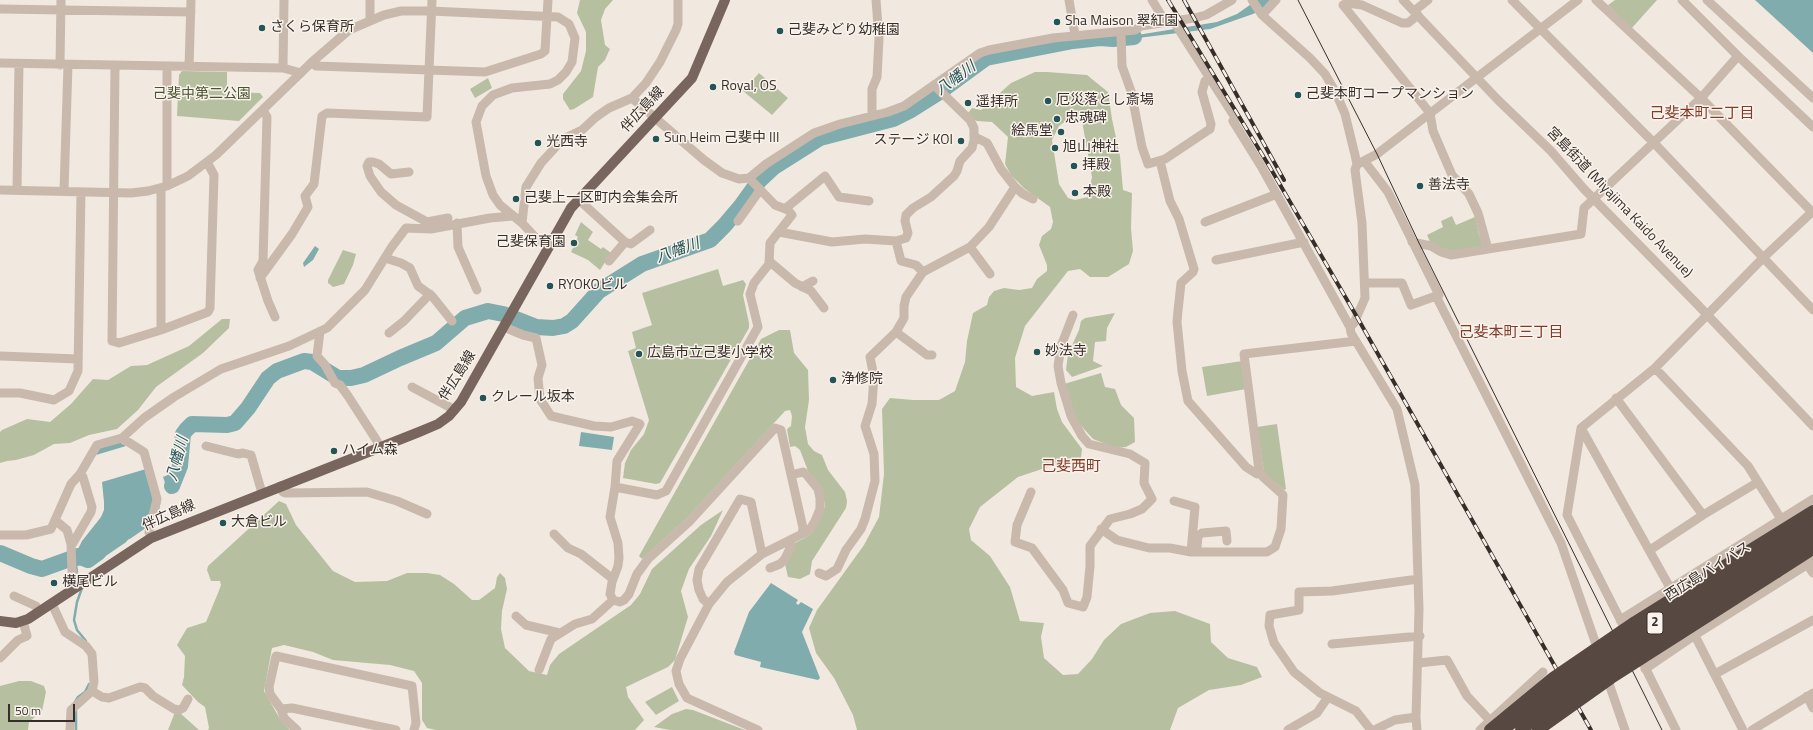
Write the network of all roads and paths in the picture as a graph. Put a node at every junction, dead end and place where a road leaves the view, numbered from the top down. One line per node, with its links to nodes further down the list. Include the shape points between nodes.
1 (191, 0): 24 (street)
2 (284, 0): 41 (street)
3 (370, 0): 28 (street)
4 (432, 0): 23 (street)
5 (548, 0): 27 (street)
6 (678, 0): 47 (street, via 676,30 660,62)
7 (725, 0): 53 (main road, 伴広島線, via 695,72)
8 (876, 0): 52 (street, via 879,39 877,77 872,89)
9 (1069, 0): 31 (street)
10 (1152, 0): 29 (street)
11 (1232, 0): 29 (street, via 1206,15)
12 (1276, 0): 25 (street)
13 (1403, 0): 26 (street, 宮島街道 (Miyajima Kaido Avenue))
14 (1428, 0): 26 (street)
15 (1512, 0): 30 (street)
16 (1578, 0): 30 (street)
17 (1596, 0): 48 (street)
18 (1682, 0): 33 (street)
19 (1707, 0): 49 (street)
20 (1253, 1): 25 (street)
21 (61, 5): 22 (street); 24 (street); 37 (street)
22 (0, 9)
23 (431, 11): 27 (street); 28 (street, via 401,11); 42 (street)
24 (191, 12): 40 (street)
25 (1261, 13): 59 (street, via 1310,58 1331,83 1345,114)
26 (1416, 13): 45 (street, 宮島街道 (Miyajima Kaido Avenue)); 51 (street, via 1408,23 1402,23 1362,5 1343,5)
27 (547, 16): 42 (street, via 546,48 541,54 485,72); 76 (street, via 562,19 573,31 574,50 568,69 561,78 550,84 512,88 493,95 482,106 476,122 488,182 497,201)
28 (370, 20): 34 (street, via 349,30)
29 (1175, 27): 32 (street, via 1141,26); 44 (street)
30 (1540, 29): 45 (street); 56 (street)
31 (1075, 35): 32 (street); 46 (street, via 980,53)
32 (1121, 37): 57 (street, via 1122,66 1131,91 1142,147 1148,164)
33 (1738, 56): 48 (street); 54 (street)
34 (312, 62): 42 (street, via 316,66); 43 (street)
35 (0, 64): 36 (street)
36 (19, 64): 37 (street); 65 (street)
37 (64, 65): 38 (street); 66 (street)
38 (115, 66): 39 (street); 68 (street)
39 (167, 67): 40 (street); 62 (street)
40 (189, 67): 41 (street)
41 (283, 68): 43 (street)
42 (429, 70): 98 (street, via 427,117 327,113 322,116 314,184 305,196 308,207)
43 (301, 73): 50 (street)
44 (1209, 78): 57 (street, via 1205,81 1202,92 1211,124 1210,129); 69 (street, via 1236,119 1233,121)
45 (1477, 78): 51 (street); 70 (street, 宮島街道 (Miyajima Kaido Avenue))
46 (939, 89): 52 (street, via 904,106); 55 (street, via 970,120 974,128)
47 (632, 98): 53 (street); 81 (street, via 609,108 582,130 563,139 540,162 526,187)
48 (1701, 98): 56 (street); 75 (street)
49 (1813, 98)
50 (263, 110): 58 (street); 98 (street, via 267,117 263,261 258,270)
51 (1430, 113): 59 (street); 90 (street, via 1433,131 1452,175 1469,194 1478,213)
52 (872, 116): 61 (street, via 814,133 766,164)
53 (655, 117): 61 (street, via 722,173); 71 (main road, 伴広島線)
54 (1813, 127)
55 (974, 137): 63 (street, via 987,143 1001,169); 84 (street, via 972,148 960,161 954,176 906,215 908,236)
56 (1654, 143): 70 (street); 91 (street)
57 (1160, 161): 132 (street, via 1170,201 1179,219 1194,269 1181,283 1177,322 1188,401 1246,467)
58 (207, 162): 62 (street, via 188,176); 113 (street, via 214,175 210,308 208,312)
59 (1361, 163): 87 (street, via 1388,192); 100 (street, via 1355,170 1362,224)
60 (409, 172): 77 (street, via 391,174 374,162 369,162 367,166 370,176 381,192 396,205 427,222 463,217)
61 (755, 185): 74 (street, via 775,205); 78 (street)
62 (164, 187): 68 (street, via 148,191); 113 (street)
63 (1016, 187): 72 (street); 89 (street, via 989,227)
64 (0, 190): 65 (street)
65 (17, 190): 66 (street)
66 (64, 191): 67 (street)
67 (81, 192): 68 (street); 120 (street)
68 (114, 192): 113 (street, via 112,341 119,343)
69 (1277, 194): 79 (street); 86 (street)
70 (1594, 198): 90 (street, via 1584,208 1581,234); 108 (street, 宮島街道 (Miyajima Kaido Avenue))
71 (578, 199): 85 (street); 88 (main road, 伴広島線, via 563,219)
72 (1033, 199)
73 (869, 201): 74 (street, via 839,197 825,176)
74 (786, 208): 83 (street, via 792,215)
75 (1813, 212): 91 (street)
76 (513, 216): 77 (street); 81 (street)
77 (490, 218): 80 (street)
78 (738, 220)
79 (1205, 222)
80 (457, 223): 92 (street, via 431,229 406,228); 102 (street, via 458,247)
81 (522, 223): 88 (street, via 538,240)
82 (650, 230): 85 (street, via 631,244)
83 (779, 232): 84 (street, via 832,242 865,239); 95 (street, via 770,243)
84 (896, 241): 96 (street, via 901,261 916,265)
85 (625, 242): 94 (street)
86 (1304, 242): 93 (street); 112 (street)
87 (1412, 242): 90 (street, via 1451,255); 104 (street, via 1439,295)
88 (549, 246): 111 (main road, 伴広島線)
89 (970, 247): 96 (street); 97 (street)
90 (1488, 249)
91 (1764, 257): 106 (street); 108 (street)
92 (385, 258): 103 (street, via 408,266 418,286); 114 (street, via 365,290 337,319)
93 (1216, 260)
94 (609, 261)
95 (769, 261): 101 (street); 136 (street, via 754,283 750,294 758,328 666,491 657,495)
96 (923, 272): 115 (street, via 906,297 904,318)
97 (990, 274)
98 (260, 278): 109 (street)
99 (813, 281): 101 (street)
100 (1365, 283): 104 (street, via 1402,283 1411,305); 112 (street, via 1365,298)
101 (802, 287): 105 (street, via 811,290)
102 (477, 290)
103 (430, 294): 110 (street); 116 (street)
104 (1436, 296): 209 (street, via 1561,543)
105 (824, 308)
106 (1813, 310)
107 (1073, 315): 147 (street, via 1061,346 1058,366 1071,416 1089,444 1130,454 1145,463 1144,483 1152,499 1142,509 1110,519)
108 (1707, 315): 121 (street); 126 (street, 宮島街道 (Miyajima Kaido Avenue))
109 (275, 317)
110 (452, 321)
111 (507, 321): 125 (main road, 伴広島線); 136 (street, via 523,335 536,338 542,365 538,378 540,399 551,416 594,426 611,427 632,421 640,424 617,461)
112 (1350, 327): 117 (street)
113 (160, 330)
114 (320, 332): 128 (street, via 289,346 221,369 150,413); 130 (street, via 316,354 334,382 340,385 348,396 378,441)
115 (896, 332): 118 (street, via 927,356); 162 (street, via 870,357 874,377 872,404 865,426 874,454 875,481 865,519 837,569 826,576)
116 (389, 333)
117 (1356, 341): 132 (street, via 1244,354); 165 (street, via 1397,409 1415,485)
118 (932, 355)
119 (0, 356): 120 (street)
120 (78, 359): 123 (street, via 78,371 69,391 54,400 20,393)
121 (1656, 368): 124 (street); 134 (street, via 1748,466)
122 (412, 387): 125 (street)
123 (0, 393)
124 (1616, 398): 127 (street); 143 (street)
125 (455, 410): 130 (main road, 伴広島線, via 438,424)
126 (1812, 424)
127 (1581, 428): 157 (street); 174 (street, via 1568,515)
128 (122, 438): 131 (street, via 97,445); 152 (street, via 144,452 157,499 149,532)
129 (206, 446): 138 (street, via 251,455)
130 (379, 447): 135 (main road, 伴広島線)
131 (80, 474): 145 (street, via 71,484); 155 (street, via 92,506)
132 (1261, 474): 158 (street, via 1283,495 1281,529 1276,548 1268,552)
133 (791, 475): 149 (street, via 803,528); 149 (street, via 803,472 806,474 818,489 820,498 816,521 809,531); 169 (street, via 781,430 775,428 689,522 643,564 636,574 627,598 620,602)
134 (1758, 482): 143 (street); 144 (street)
135 (280, 486): 138 (main road, 伴広島線); 142 (street, via 285,493 367,492)
136 (615, 487): 164 (street, via 610,517 618,542 619,558)
137 (1031, 492): 147 (street, via 1017,525 1015,542 1032,548 1063,590 1068,603 1083,607 1087,597 1090,546)
138 (262, 493): 152 (main road, 伴広島線)
139 (1813, 499): 144 (street)
140 (1174, 502): 158 (street, via 1195,506)
141 (1813, 511): 195 (highway, bridge, via 1634,622)
142 (427, 514)
143 (1703, 515): 157 (street)
144 (1781, 519): 167 (street)
145 (55, 520): 150 (street, via 51,529 26,535); 155 (street, via 67,530)
146 (1813, 524): 206 (highway, 西広島バイパス / 2, bridge, via 1635,635 1549,694)
147 (1101, 529): 158 (street, via 1117,540 1149,548)
148 (554, 534): 164 (street, via 568,548 581,554)
149 (802, 534): 153 (street)
150 (0, 536)
151 (1813, 537): 207 (highway, 西広島バイパス / 2, bridge, via 1644,643)
152 (151, 538): 166 (main road, 伴広島線)
153 (790, 540): 159 (street); 161 (street, via 791,546 785,560)
154 (1226, 541): 158 (street, via 1226,531 1202,534 1198,536)
155 (71, 546): 166 (street, via 72,568)
156 (1813, 549): 208 (highway, bridge, via 1611,678)
157 (1650, 550): 167 (street)
158 (1194, 552)
159 (762, 554): 171 (street, via 727,582); 171 (street, via 751,502 740,499 699,569 699,590)
160 (1810, 562): 163 (street); 179 (street)
161 (770, 568)
162 (819, 573)
163 (1813, 573)
164 (613, 579): 169 (street, via 610,590)
165 (1418, 579): 180 (street); 190 (street, via 1332,591 1300,592 1300,610 1270,615 1269,626 1274,643 1286,663)
166 (78, 586): 170 (main road, 伴広島線)
167 (1672, 589): 174 (street); 179 (street)
168 (14, 596): 172 (street, via 36,606)
169 (613, 600): 178 (street, via 592,619)
170 (52, 604): 172 (main road, 伴広島線); 188 (street, via 65,632 86,646 92,654)
171 (709, 604): 200 (street, via 678,662 678,684 684,695 692,701)
172 (39, 612): 177 (main road, 伴広島線)
173 (516, 616): 178 (street, via 526,625)
174 (1620, 620): 184 (street)
175 (1813, 620): 187 (street)
176 (0, 621): 177 (main road, 伴広島線)
177 (23, 621): 182 (street, via 27,636 18,640)
178 (560, 633): 185 (street, via 550,642)
179 (1694, 635): 184 (street); 187 (street)
180 (1420, 636): 181 (street); 183 (street)
181 (1332, 644)
182 (0, 658)
183 (1418, 663): 194 (street); 195 (street, via 1447,660 1467,696)
184 (1645, 669): 210 (street)
185 (539, 670)
186 (1543, 672): 195 (street)
187 (1715, 674): 211 (street)
188 (92, 691): 191 (street, via 109,698 143,687 179,710); 196 (street, via 71,710)
189 (1810, 695): 192 (street); 212 (street)
190 (1328, 697): 201 (street, via 1317,713); 202 (street, via 1356,711)
191 (188, 699)
192 (1813, 708)
193 (281, 709): 197 (street, via 284,718); 198 (street, via 292,708); 199 (street, via 270,694 269,687 276,656 412,686 416,723)
194 (1416, 717): 202 (street, via 1396,720); 203 (street)
195 (1491, 725): 204 (street); 205 (street)
196 (70, 730)
197 (297, 730)
198 (396, 730)
199 (414, 730)
200 (758, 730)
201 (1288, 730)
202 (1373, 730)
203 (1417, 730)
204 (1480, 730)
205 (1499, 730)
206 (1503, 730)
207 (1521, 730)
208 (1538, 730)
209 (1625, 730)
210 (1676, 730)
211 (1743, 730)
212 (1752, 730)

